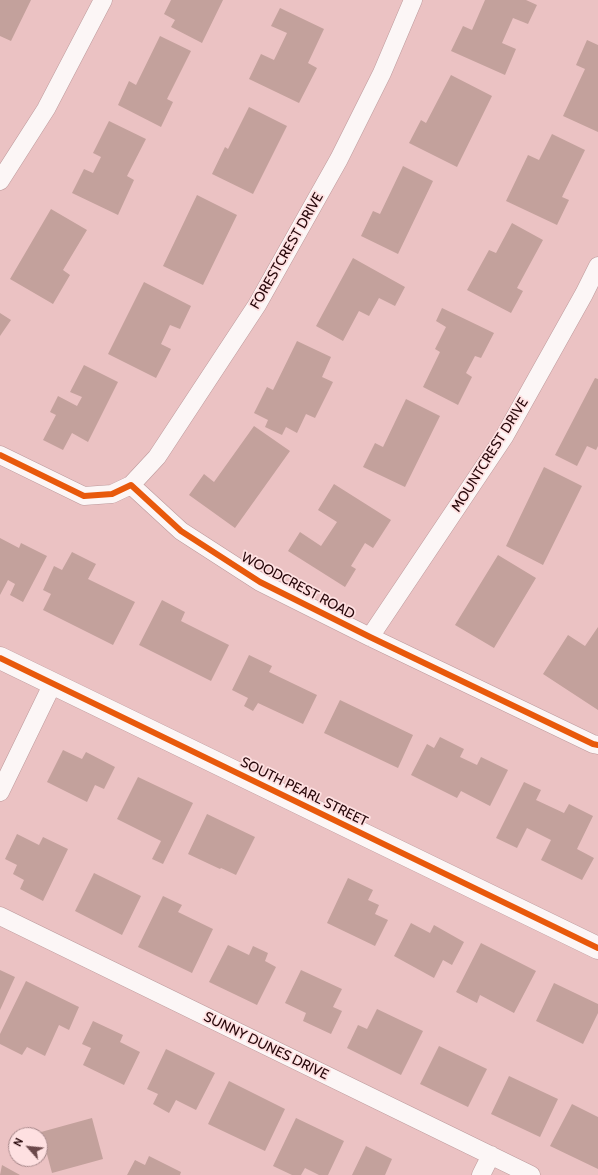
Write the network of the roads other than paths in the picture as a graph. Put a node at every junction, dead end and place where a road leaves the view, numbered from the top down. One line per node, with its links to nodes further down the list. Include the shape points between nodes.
1 (103, 0): 3 (street, via 46,109)
2 (413, 0): 6 (street, FORESTCREST DRIVE, via 382,73 339,159 257,305 157,456)
3 (0, 181)
4 (598, 266): 7 (street, MOUNTCREST DRIVE, via 504,437)
5 (0, 455): 6 (street, via 84,496 112,494)
6 (131, 485): 7 (street, WOODCREST ROAD, via 181,531 260,582)
7 (370, 637): 10 (street, WOODCREST ROAD)
8 (0, 658): 9 (street, SOUTH PEARL STREET)
9 (53, 683): 11 (street); 13 (street, SOUTH PEARL STREET)
10 (598, 745)
11 (0, 792)
12 (0, 916): 14 (street, SUNNY DUNES DRIVE)
13 (598, 948)
14 (491, 1155): 15 (street); 16 (street, SUNNY DUNES DRIVE)
15 (481, 1175)
16 (531, 1175)

